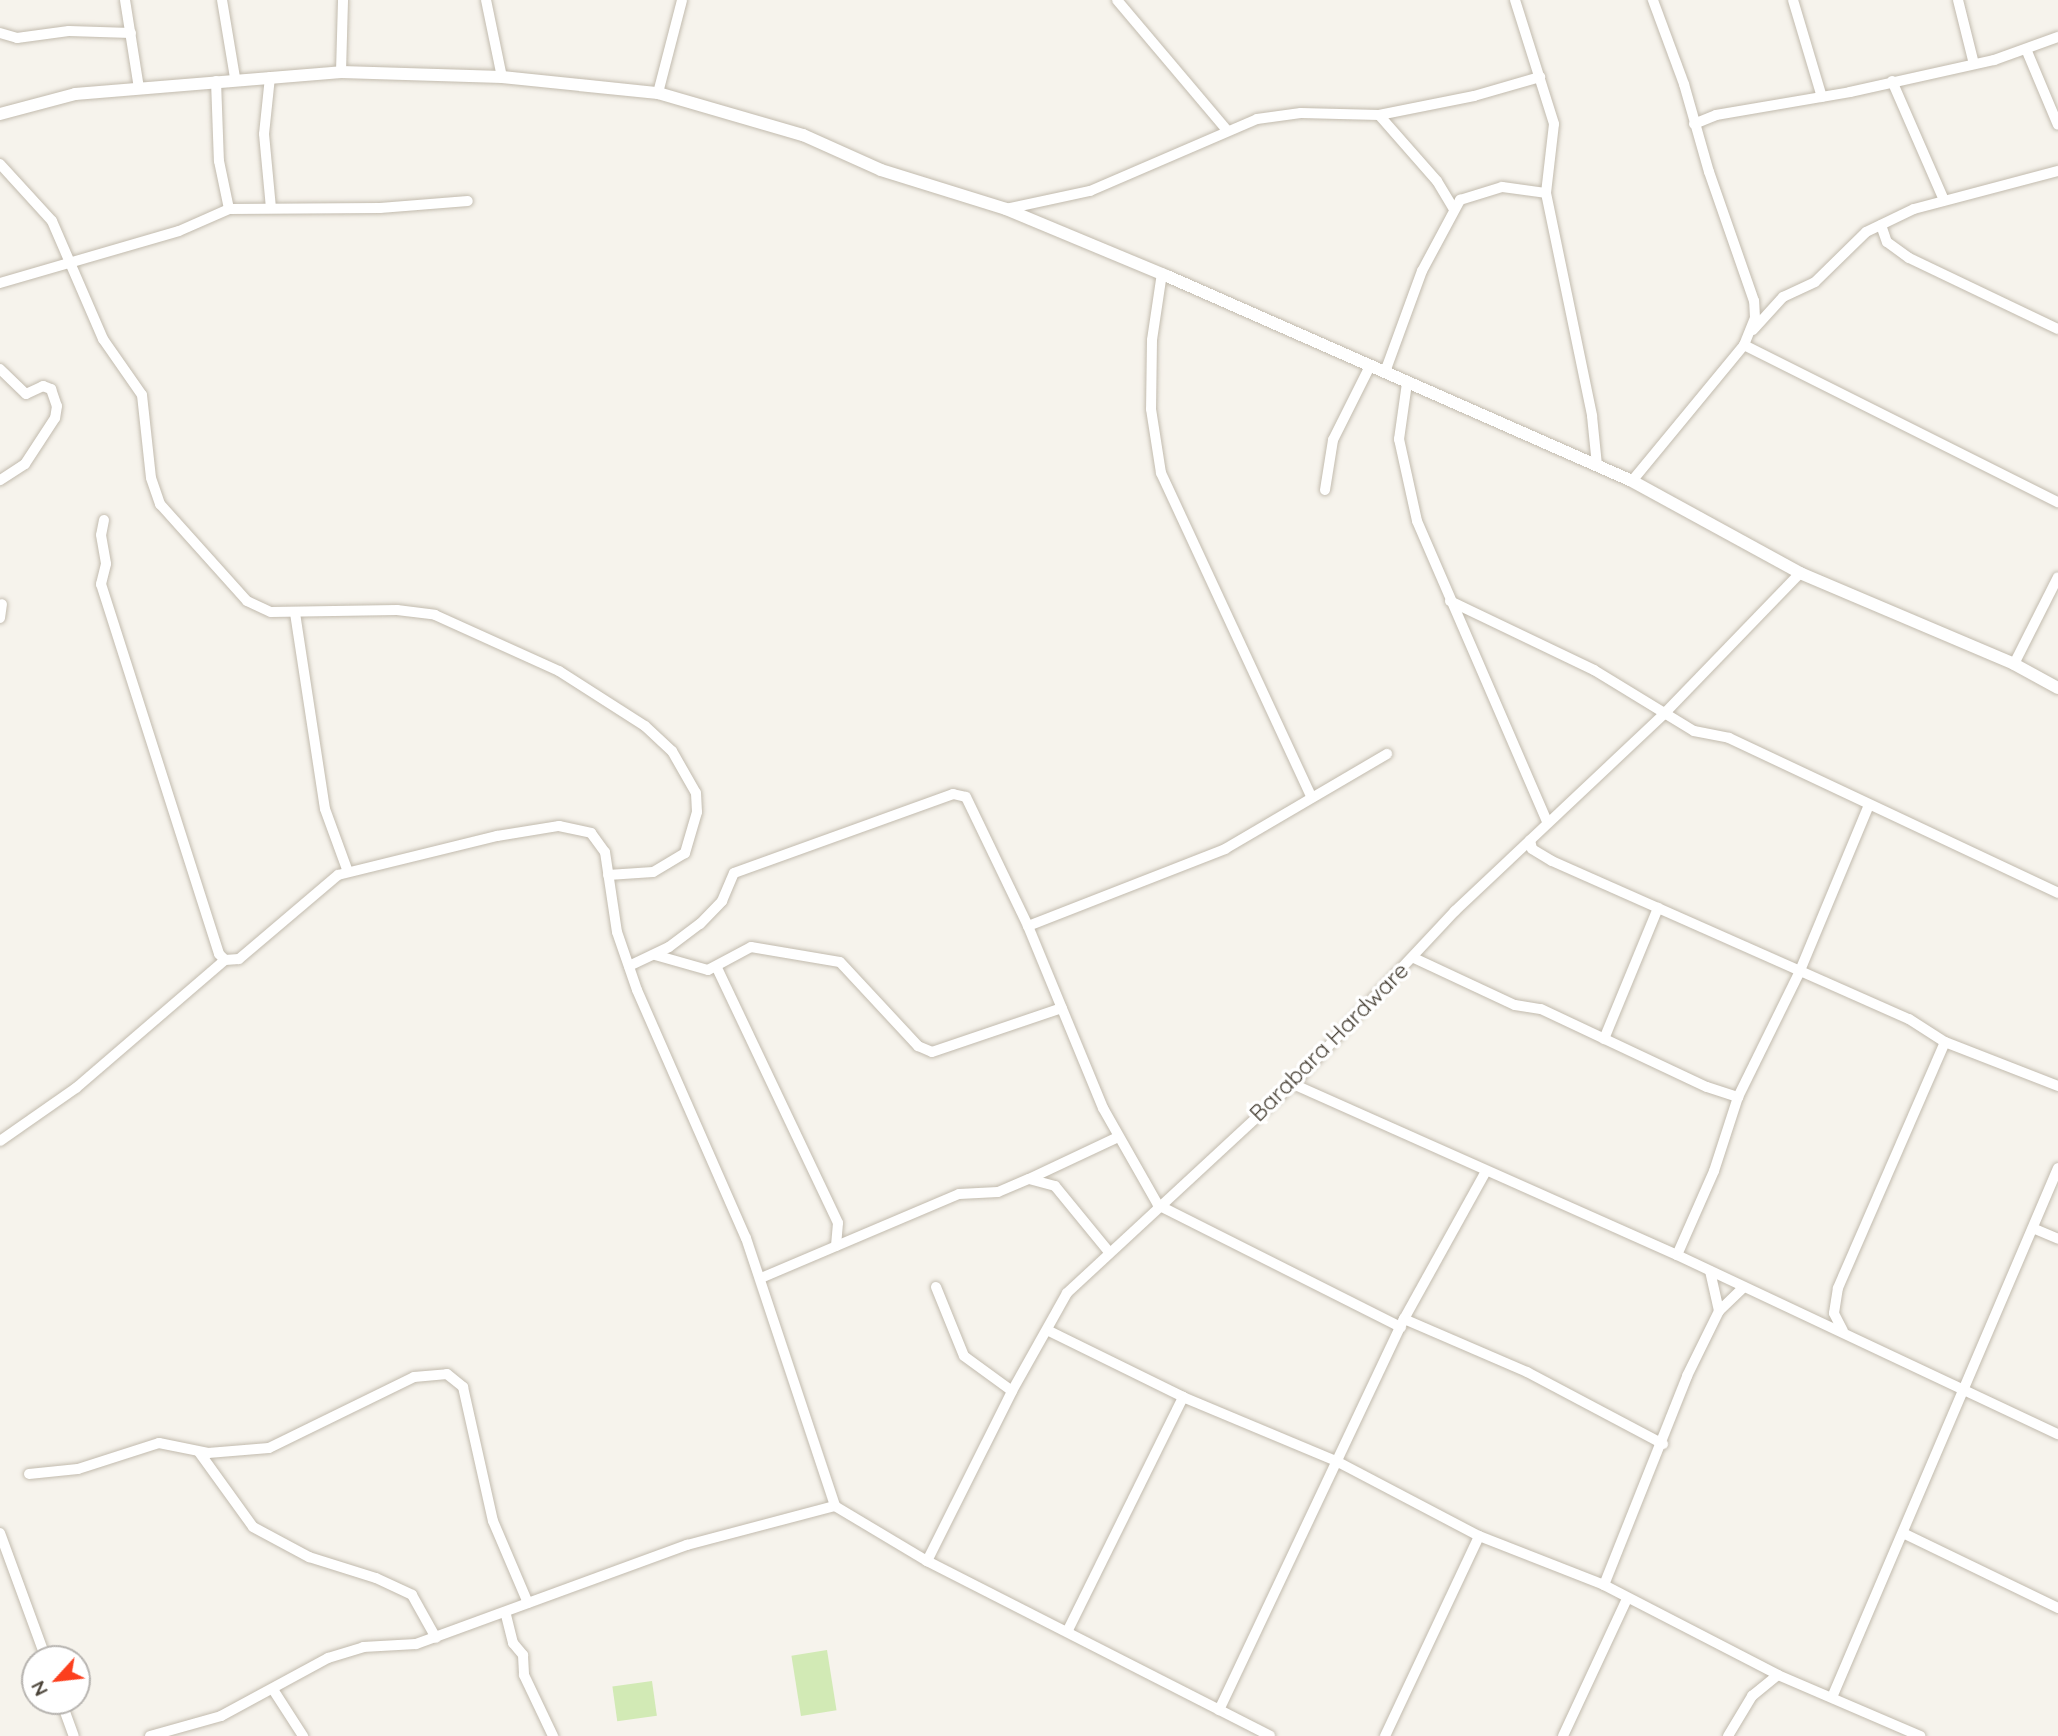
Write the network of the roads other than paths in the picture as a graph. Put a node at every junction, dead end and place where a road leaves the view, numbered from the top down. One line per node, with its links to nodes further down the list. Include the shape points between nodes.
1 (125, 0): 14 (street)
2 (222, 0): 22 (street)
3 (343, 0): 18 (street)
4 (486, 0): 20 (street)
5 (682, 0): 26 (street)
6 (1117, 0): 32 (street)
7 (1515, 0): 21 (street)
8 (1653, 0): 12 (street)
9 (1664, 0): 12 (street)
10 (1793, 0): 27 (street)
11 (1958, 0): 17 (street)
12 (1659, 17): 30 (street)
13 (0, 33): 14 (street, via 17,38 69,31)
14 (131, 33): 25 (street)
15 (2058, 37): 16 (street)
16 (2026, 49): 17 (street); 31 (street)
17 (1974, 64): 24 (street)
18 (341, 72): 19 (street); 20 (street)
19 (271, 77): 22 (street); 38 (street, via 264,134)
20 (502, 77): 26 (street)
21 (1540, 77): 29 (street, via 1474,96); 35 (street, via 1554,124)
22 (235, 78): 23 (street)
23 (216, 81): 25 (street); 40 (street, via 219,161)
24 (1892, 81): 27 (street); 37 (street)
25 (139, 88): 28 (street, via 75,94)
26 (659, 93): 41 (street, via 803,135 881,170)
27 (1822, 97): 30 (street, via 1716,115)
28 (0, 114)
29 (1380, 114): 32 (street, via 1301,113 1257,120); 39 (street, via 1437,181)
30 (1694, 124): 47 (street, via 1754,301)
31 (2058, 125)
32 (1227, 131): 41 (street, via 1090,191)
33 (0, 164): 43 (street, via 37,200)
34 (2058, 172): 37 (street)
35 (1546, 193): 39 (street, via 1502,187 1470,194); 53 (street, via 1592,416)
36 (468, 201): 38 (street, via 380,208)
37 (1944, 201): 42 (street)
38 (271, 208): 40 (street)
39 (1453, 208): 51 (street, via 1413,291)
40 (229, 209): 43 (street, via 179,231)
41 (1006, 209): 44 (street)
42 (1881, 225): 46 (street, via 1887,242 1909,258); 47 (street, via 1855,240 1815,282 1783,296)
43 (72, 264): 45 (street); 63 (street, via 103,339 142,395 150,478 160,504 247,601 271,612)
44 (1162, 273): 49 (street); 69 (street, via 1152,341 1151,395 1161,473)
45 (0, 283)
46 (2058, 329)
47 (1751, 333): 48 (street)
48 (1744, 345): 55 (street); 57 (street)
49 (1370, 366): 51 (street); 56 (street, via 1333,440)
50 (0, 369): 54 (street, via 26,394 43,386 51,389 57,405 55,418 25,464)
51 (1385, 372): 52 (street)
52 (1407, 383): 53 (street); 61 (street, via 1399,439 1402,468 1417,521)
53 (1597, 465): 55 (street)
54 (0, 481)
55 (1632, 481): 59 (street)
56 (1325, 490)
57 (2058, 502)
58 (104, 520): 80 (street, via 101,535 106,564 101,584 214,947)
59 (1800, 573): 65 (street); 67 (street, Barabara Hardware)
60 (2058, 577): 65 (street)
61 (1450, 601): 67 (street, via 1594,670); 71 (street)
62 (2, 604): 64 (street)
63 (295, 613): 73 (street, via 325,809); 74 (street, via 397,610 436,615 559,671 645,726 672,751 694,787 696,816 679,860 640,875)
64 (0, 618)
65 (2014, 664): 66 (street)
66 (2058, 688)
67 (1663, 716): 70 (street, via 1694,731 1729,738); 71 (street, Barabara Hardware)
68 (1387, 754): 69 (street)
69 (1311, 796): 77 (street, via 1226,849)
70 (1868, 807): 75 (street); 83 (street)
71 (1548, 823): 72 (street, Barabara Hardware)
72 (1530, 840): 76 (street, via 1538,854); 79 (street, Barabara Hardware)
73 (348, 872): 74 (street, via 559,826 581,829 597,838 605,852); 80 (street, via 326,883 239,959)
74 (608, 875): 81 (street, via 617,932)
75 (2056, 891)
76 (1658, 908): 83 (street); 85 (street)
77 (1028, 926): 78 (street, via 972,802 953,794 734,873 725,896 708,916); 84 (street)
78 (655, 955): 81 (street); 82 (street, via 704,970)
79 (1414, 958): 85 (street); 87 (street, Barabara Hardware)
80 (225, 960): 91 (street, via 76,1088)
81 (629, 966): 102 (street)
82 (717, 968): 84 (street, via 751,947 840,962 918,1046 932,1052); 98 (street, via 838,1223)
83 (1799, 973): 86 (street, via 1909,1018); 89 (street)
84 (1062, 1008): 90 (street)
85 (1604, 1039): 89 (street)
86 (1944, 1042): 88 (street); 105 (street)
87 (1293, 1084): 93 (street); 95 (street, Barabara Hardware)
88 (2058, 1086)
89 (1738, 1097): 100 (street, via 1714,1171)
90 (1118, 1137): 94 (street); 95 (street)
91 (0, 1141)
92 (2058, 1168): 96 (street)
93 (1486, 1171): 100 (street); 108 (street)
94 (1029, 1179): 98 (street, via 998,1192 959,1194); 99 (street, via 1055,1186)
95 (1158, 1205): 99 (street, Barabara Hardware); 108 (street)
96 (2035, 1229): 97 (street); 111 (street)
97 (2058, 1239)
98 (836, 1246): 102 (street)
99 (1109, 1252): 109 (street, Barabara Hardware, via 1067,1293)
100 (1677, 1255): 101 (street)
101 (1710, 1271): 104 (street); 106 (street)
102 (761, 1278): 119 (street)
103 (936, 1287): 112 (street, via 964,1356)
104 (1743, 1288): 106 (street); 107 (street)
105 (1833, 1303): 107 (street); 110 (street)
106 (1719, 1311): 115 (street, via 1687,1376)
107 (1807, 1315): 110 (street)
108 (1402, 1323): 115 (street, via 1527,1372); 117 (street)
109 (1047, 1330): 112 (street, Barabara Hardware); 113 (street)
110 (1843, 1331): 111 (street)
111 (1966, 1387): 114 (street); 121 (street)
112 (1012, 1391): 123 (street, Barabara Hardware)
113 (1183, 1397): 117 (street); 129 (street)
114 (2058, 1434)
115 (1663, 1444): 124 (street)
116 (200, 1452): 118 (street, via 153,1444 78,1469); 126 (street, via 279,1445 414,1377 447,1374 463,1387 493,1521); 130 (street, via 253,1527 309,1556 412,1595)
117 (1336, 1461): 122 (street); 135 (street)
118 (29, 1474)
119 (835, 1506): 123 (street); 126 (street, via 687,1545)
120 (0, 1533): 131 (street)
121 (1905, 1534): 127 (street); 134 (street)
122 (1479, 1536): 124 (street); 143 (street)
123 (927, 1561): 129 (street)
124 (1604, 1585): 125 (street)
125 (1627, 1599): 132 (street); 144 (street)
126 (528, 1603): 128 (street)
127 (2058, 1608)
128 (506, 1615): 130 (street); 141 (street, via 513,1643 523,1656 524,1675)
129 (1068, 1630): 135 (street)
130 (436, 1638): 133 (street, via 400,1647 363,1647 328,1658)
131 (41, 1645)
132 (1777, 1675): 134 (street); 145 (street, via 1752,1696)
133 (274, 1691): 139 (street, via 221,1716); 140 (street)
134 (1833, 1695): 137 (street)
135 (1219, 1710): 142 (street)
136 (66, 1715): 138 (street)
137 (1901, 1732): 146 (street)
138 (74, 1736)
139 (150, 1736)
140 (303, 1736)
141 (553, 1736)
142 (1270, 1736)
143 (1385, 1736)
144 (1563, 1736)
145 (1728, 1736)
146 (1920, 1736)

